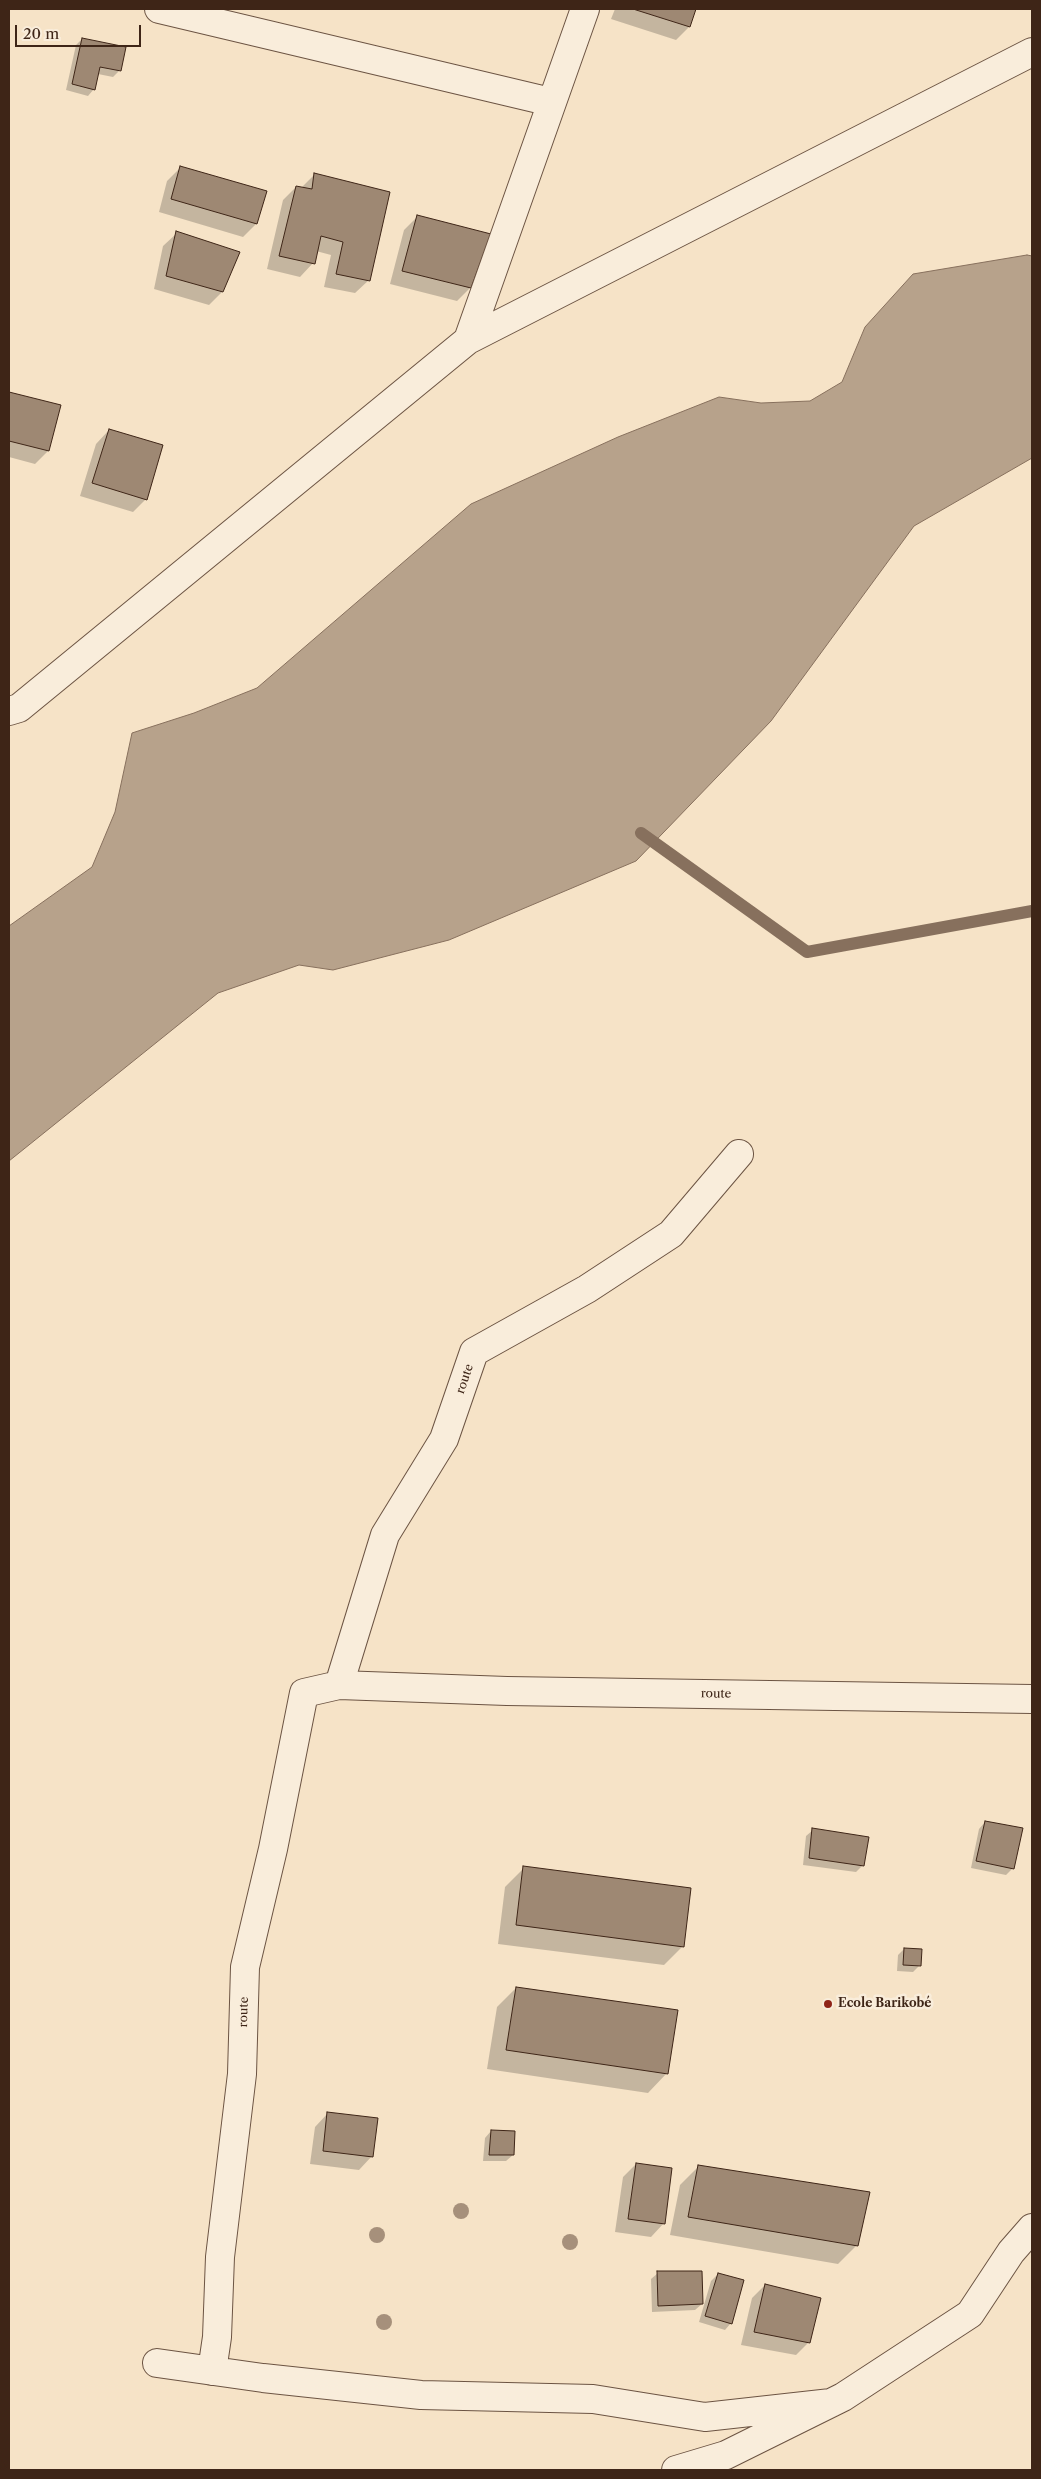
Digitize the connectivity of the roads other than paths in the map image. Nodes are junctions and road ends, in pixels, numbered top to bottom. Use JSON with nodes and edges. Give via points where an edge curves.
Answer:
{"nodes":[{"id":1,"x":159,"y":9,"type":"edge"},
{"id":2,"x":584,"y":9,"type":"edge"},
{"id":3,"x":1032,"y":52,"type":"edge"},
{"id":4,"x":551,"y":102,"type":"junction"},
{"id":5,"x":468,"y":340,"type":"junction"},
{"id":6,"x":9,"y":711,"type":"edge"},
{"id":7,"x":739,"y":1154,"type":"dead end"},
{"id":8,"x":339,"y":1685,"type":"junction"},
{"id":9,"x":1032,"y":1699,"type":"edge"},
{"id":10,"x":1032,"y":2228,"type":"edge"},
{"id":11,"x":157,"y":2363,"type":"dead end"},
{"id":12,"x":212,"y":2370,"type":"junction"},
{"id":13,"x":831,"y":2403,"type":"junction"},
{"id":14,"x":676,"y":2470,"type":"edge"}],
"edges":[{"from":1,"to":4,"type":"street"},
{"from":2,"to":4,"type":"street"},
{"from":3,"to":5,"type":"street"},
{"from":4,"to":5,"type":"street"},
{"from":5,"to":6,"type":"street","via":[[19,708]]},
{"from":7,"to":8,"type":"street","name":"route","via":[[671,1234],[588,1289],[474,1352],[444,1439],[385,1534]]},
{"from":8,"to":9,"type":"street","name":"route","via":[[507,1691]]},
{"from":8,"to":12,"type":"street","name":"route","via":[[304,1694],[245,1967],[242,2074],[220,2257],[217,2338]]},
{"from":10,"to":13,"type":"street","via":[[1011,2252],[970,2314]]},
{"from":11,"to":12,"type":"street"},
{"from":12,"to":13,"type":"street","via":[[421,2395],[593,2399],[705,2417]]},
{"from":13,"to":14,"type":"street","via":[[726,2455]]}]}
